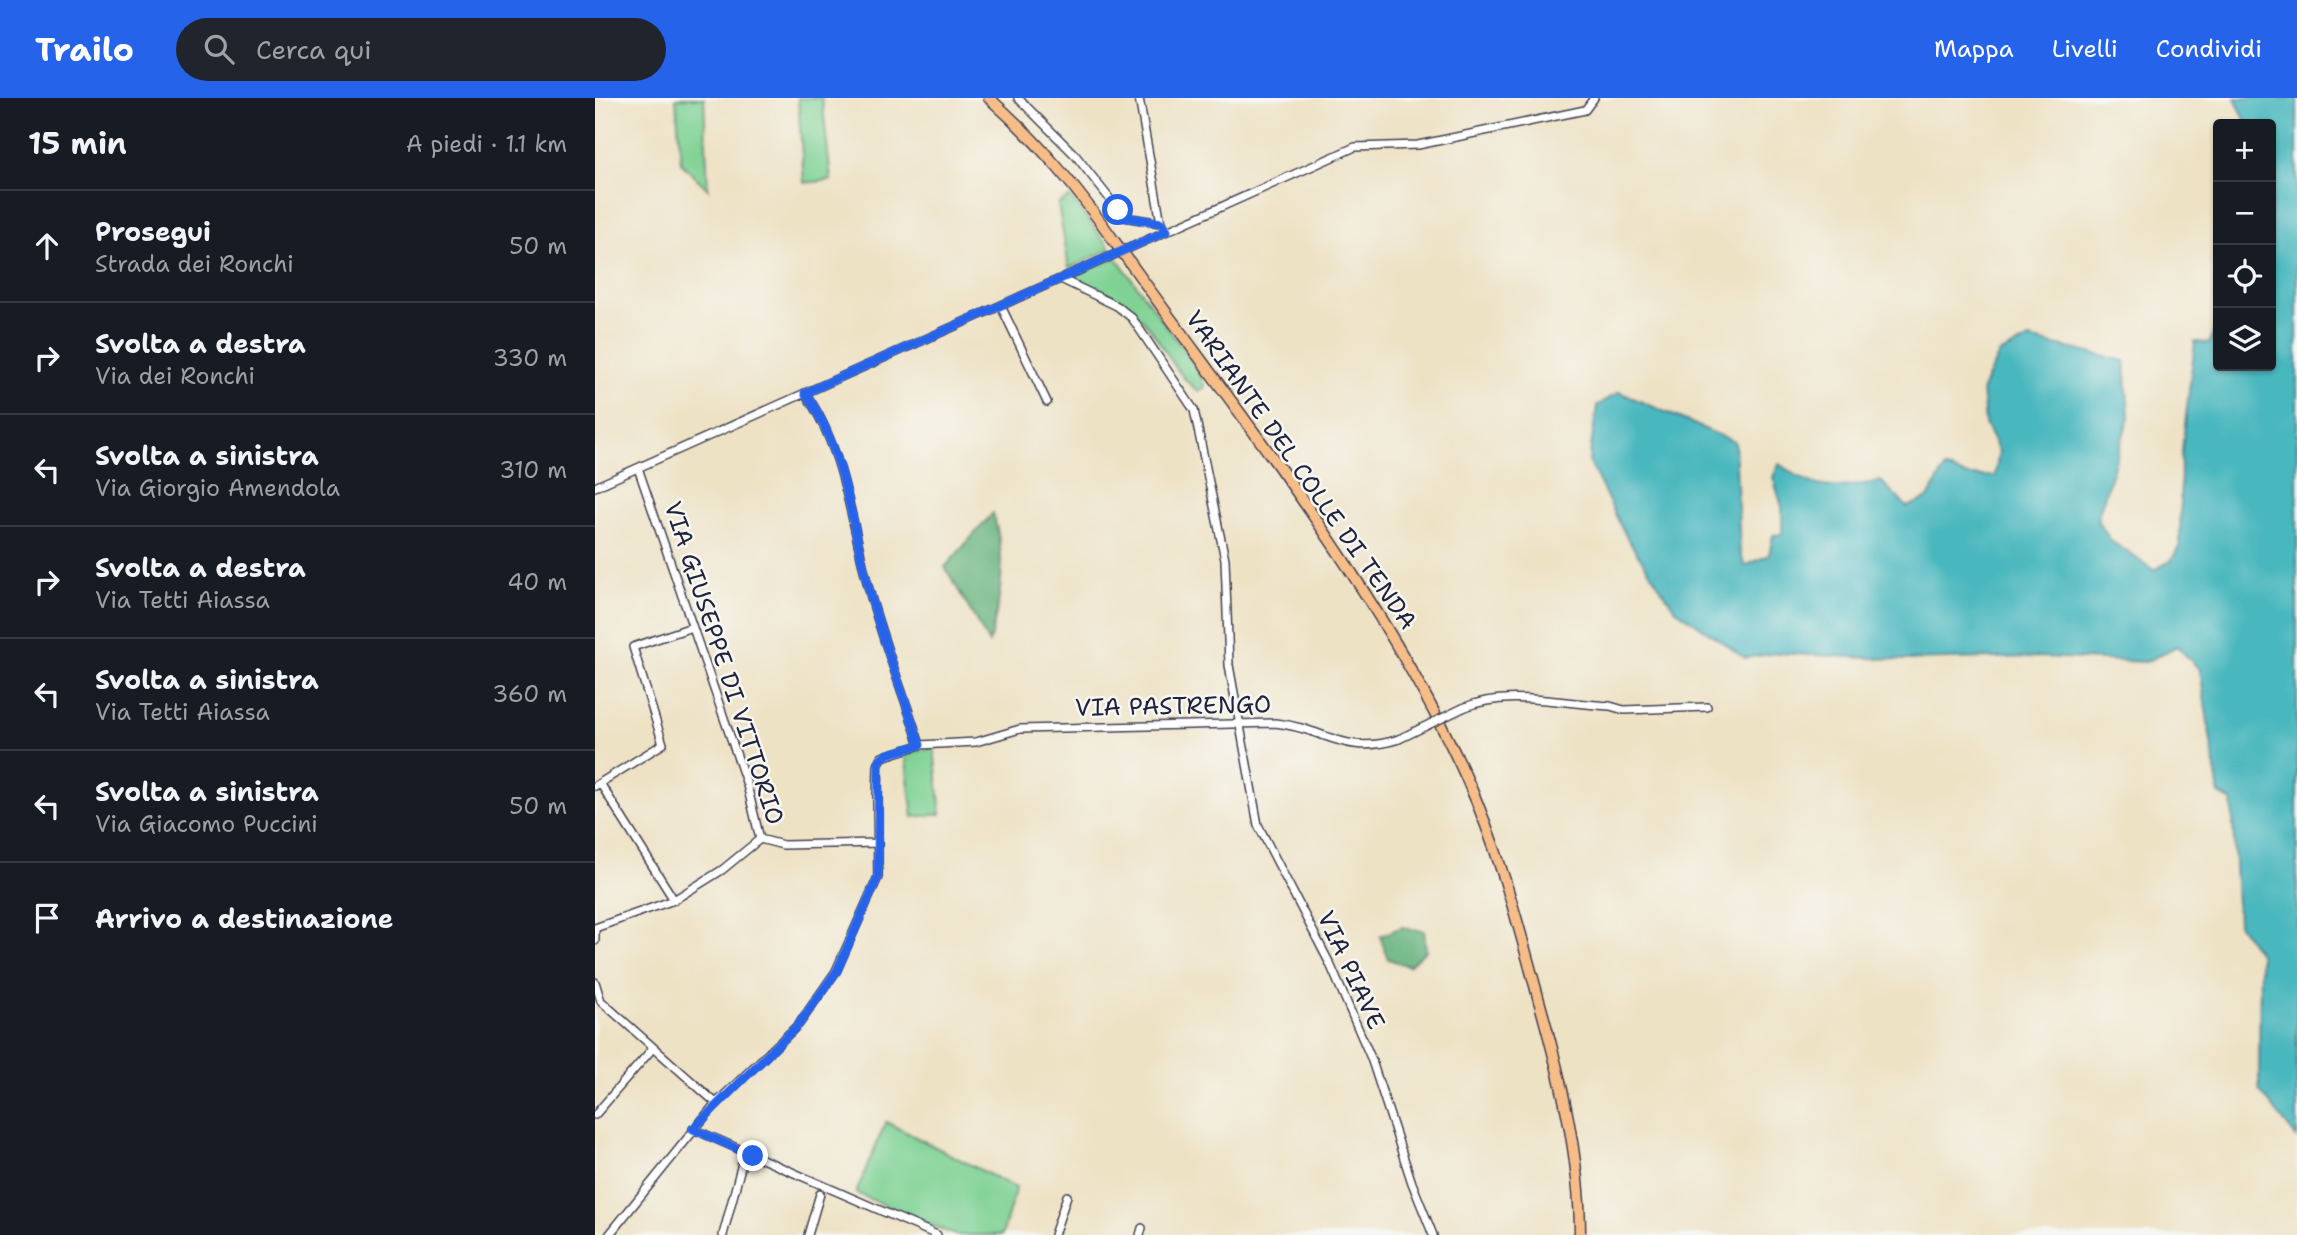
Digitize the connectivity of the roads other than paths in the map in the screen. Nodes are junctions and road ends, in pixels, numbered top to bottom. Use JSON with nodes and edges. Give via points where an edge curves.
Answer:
{"nodes":[{"id":1,"x":989,"y":98,"type":"edge"},
{"id":2,"x":1018,"y":98,"type":"edge"},
{"id":3,"x":1139,"y":98,"type":"edge"},
{"id":4,"x":1594,"y":98,"type":"edge"},
{"id":5,"x":1161,"y":223,"type":"junction"},
{"id":6,"x":1167,"y":231,"type":"junction"},
{"id":7,"x":1061,"y":279,"type":"junction"},
{"id":8,"x":1001,"y":306,"type":"junction"},
{"id":9,"x":805,"y":393,"type":"junction"},
{"id":10,"x":1047,"y":402,"type":"dead end"},
{"id":11,"x":638,"y":468,"type":"junction"},
{"id":12,"x":595,"y":487,"type":"edge"},
{"id":13,"x":692,"y":627,"type":"junction"},
{"id":14,"x":1707,"y":707,"type":"dead end"},
{"id":15,"x":1240,"y":722,"type":"junction"},
{"id":16,"x":920,"y":745,"type":"junction"},
{"id":17,"x":597,"y":785,"type":"edge"},
{"id":18,"x":760,"y":839,"type":"junction"},
{"id":19,"x":878,"y":843,"type":"junction"},
{"id":20,"x":674,"y":900,"type":"junction"},
{"id":21,"x":595,"y":929,"type":"edge"},
{"id":22,"x":595,"y":941,"type":"edge"},
{"id":23,"x":595,"y":982,"type":"edge"},
{"id":24,"x":601,"y":1000,"type":"junction"},
{"id":25,"x":595,"y":1007,"type":"edge"},
{"id":26,"x":653,"y":1048,"type":"junction"},
{"id":27,"x":716,"y":1103,"type":"junction"},
{"id":28,"x":595,"y":1115,"type":"edge"},
{"id":29,"x":693,"y":1129,"type":"junction"},
{"id":30,"x":745,"y":1152,"type":"junction"},
{"id":31,"x":820,"y":1194,"type":"dead end"},
{"id":32,"x":1067,"y":1196,"type":"dead end"},
{"id":33,"x":609,"y":1235,"type":"edge"},
{"id":34,"x":723,"y":1235,"type":"edge"},
{"id":35,"x":808,"y":1235,"type":"edge"},
{"id":36,"x":937,"y":1235,"type":"edge"},
{"id":37,"x":1054,"y":1235,"type":"edge"},
{"id":38,"x":1433,"y":1235,"type":"edge"},
{"id":39,"x":1580,"y":1235,"type":"edge"}],
"edges":[{"from":1,"to":39,"type":"main road","name":"VARIANTE DEL COLLE DI TENDA","bridge":true,"via":[[1034,138],[1078,190],[1323,530],[1380,617],[1467,779],[1516,915],[1557,1067],[1573,1146]]},
{"from":2,"to":5,"type":"street","via":[[1076,156],[1124,217]]},
{"from":3,"to":5,"type":"street"},
{"from":4,"to":6,"type":"street","via":[[1585,110],[1431,142],[1355,147]]},
{"from":5,"to":6,"type":"street"},
{"from":6,"to":7,"type":"street"},
{"from":7,"to":8,"type":"street"},
{"from":7,"to":15,"type":"street","name":"VIA PIAVE","via":[[1132,318],[1194,410],[1226,559],[1229,665]]},
{"from":8,"to":9,"type":"street"},
{"from":8,"to":10,"type":"street"},
{"from":9,"to":11,"type":"street"},
{"from":9,"to":16,"type":"street","via":[[832,447],[871,598]]},
{"from":11,"to":12,"type":"street"},
{"from":11,"to":13,"type":"street","name":"VIA GIUSEPPE DI VITTORIO"},
{"from":13,"to":17,"type":"street","via":[[633,647],[663,744]]},
{"from":13,"to":18,"type":"street","name":"VIA GIUSEPPE DI VITTORIO","via":[[753,802]]},
{"from":14,"to":15,"type":"street","name":"VIA PASTRENGO","bridge":true,"via":[[1624,710],[1482,699],[1374,747],[1350,745],[1291,724]]},
{"from":15,"to":16,"type":"street","name":"VIA PASTRENGO","via":[[1048,727],[1006,731],[976,742]]},
{"from":15,"to":38,"type":"street","name":"VIA PIAVE","via":[[1258,825],[1371,1058]]},
{"from":16,"to":19,"type":"street","name":"VIA PASTRENGO","via":[[879,761]]},
{"from":17,"to":20,"type":"street"},
{"from":18,"to":19,"type":"street","name":"VIA GIUSEPPE DI VITTORIO","via":[[783,845]]},
{"from":18,"to":20,"type":"street"},
{"from":19,"to":27,"type":"street","via":[[878,877],[837,971],[799,1024]]},
{"from":20,"to":21,"type":"street"},
{"from":21,"to":22,"type":"street"},
{"from":23,"to":24,"type":"street"},
{"from":24,"to":25,"type":"street"},
{"from":24,"to":26,"type":"street"},
{"from":26,"to":27,"type":"street"},
{"from":26,"to":28,"type":"street"},
{"from":27,"to":29,"type":"street"},
{"from":29,"to":30,"type":"street"},
{"from":29,"to":33,"type":"street"},
{"from":30,"to":34,"type":"street"},
{"from":30,"to":36,"type":"street"},
{"from":31,"to":35,"type":"street"},
{"from":32,"to":37,"type":"street"}]}
